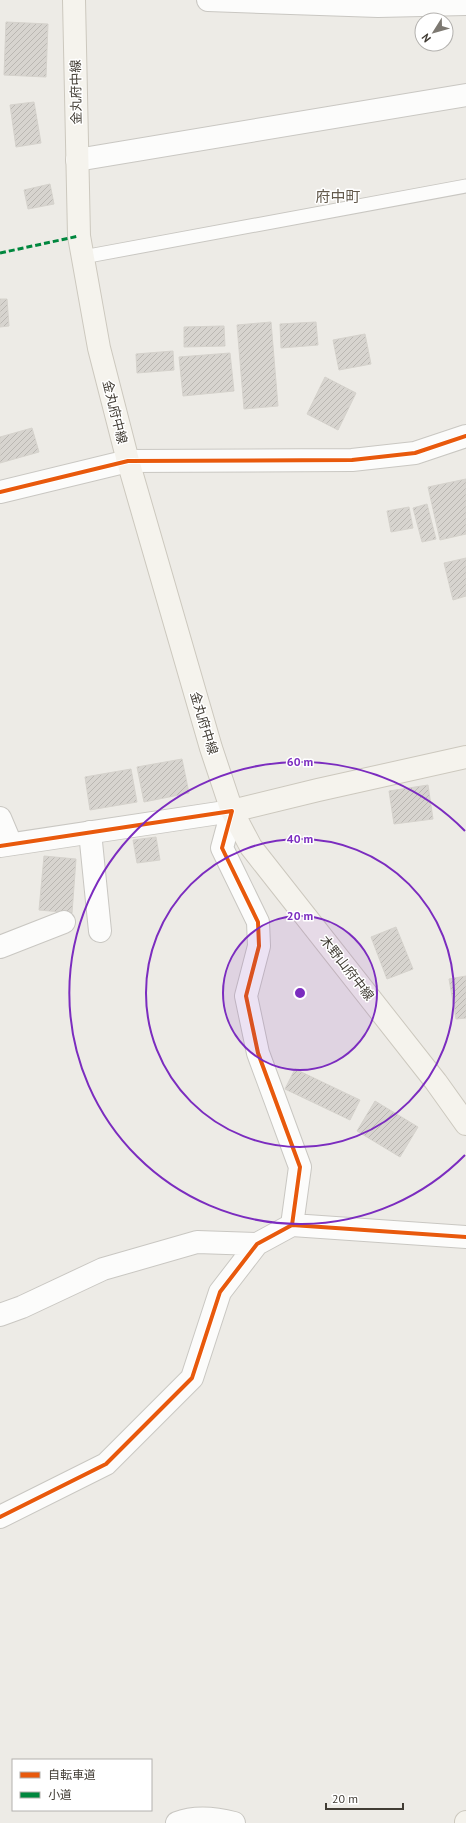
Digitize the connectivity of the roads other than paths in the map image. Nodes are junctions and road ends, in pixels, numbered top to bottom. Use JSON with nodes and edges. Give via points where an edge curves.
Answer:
{"nodes":[{"id":1,"x":74,"y":0,"type":"edge"},
{"id":2,"x":208,"y":0,"type":"edge"},
{"id":3,"x":466,"y":4,"type":"edge"},
{"id":4,"x":466,"y":95,"type":"edge"},
{"id":5,"x":77,"y":160,"type":"junction"},
{"id":6,"x":466,"y":186,"type":"edge"},
{"id":7,"x":82,"y":257,"type":"junction"},
{"id":8,"x":466,"y":436,"type":"edge"},
{"id":9,"x":128,"y":460,"type":"junction"},
{"id":10,"x":0,"y":492,"type":"edge"},
{"id":11,"x":466,"y":757,"type":"edge"},
{"id":12,"x":232,"y":811,"type":"junction"},
{"id":13,"x":0,"y":818,"type":"edge"},
{"id":14,"x":90,"y":832,"type":"junction"},
{"id":15,"x":5,"y":845,"type":"edge"},
{"id":16,"x":64,"y":922,"type":"dead end"},
{"id":17,"x":100,"y":931,"type":"dead end"},
{"id":18,"x":0,"y":947,"type":"edge"},
{"id":19,"x":466,"y":1124,"type":"edge"},
{"id":20,"x":292,"y":1225,"type":"junction"},
{"id":21,"x":466,"y":1237,"type":"edge"},
{"id":22,"x":257,"y":1244,"type":"junction"},
{"id":23,"x":0,"y":1315,"type":"edge"},
{"id":24,"x":0,"y":1517,"type":"edge"},
{"id":25,"x":181,"y":1822,"type":"edge"},
{"id":26,"x":234,"y":1823,"type":"edge"}],
"edges":[{"from":1,"to":5,"type":"main road","name":"金丸府中線"},
{"from":2,"to":3,"type":"street","via":[[378,6]]},
{"from":4,"to":5,"type":"street"},
{"from":5,"to":7,"type":"main road","name":"金丸府中線"},
{"from":6,"to":7,"type":"lane"},
{"from":7,"to":9,"type":"main road","name":"金丸府中線","via":[[99,348]]},
{"from":8,"to":9,"type":"street","via":[[415,453],[352,460]]},
{"from":9,"to":10,"type":"street"},
{"from":9,"to":12,"type":"main road","name":"金丸府中線","via":[[211,748]]},
{"from":11,"to":12,"type":"main road"},
{"from":12,"to":14,"type":"street"},
{"from":12,"to":19,"type":"main road","name":"木野山府中線","via":[[251,847],[436,1082]]},
{"from":12,"to":20,"type":"street","via":[[222,848],[258,922],[259,946],[246,996],[258,1053],[300,1167]]},
{"from":13,"to":15,"type":"street"},
{"from":14,"to":15,"type":"street"},
{"from":14,"to":17,"type":"street"},
{"from":16,"to":18,"type":"street"},
{"from":20,"to":21,"type":"street"},
{"from":20,"to":22,"type":"street"},
{"from":22,"to":23,"type":"street","via":[[197,1242],[102,1269]]},
{"from":22,"to":24,"type":"street","via":[[220,1292],[192,1378],[106,1464]]},
{"from":25,"to":26,"type":"street","via":[[215,1818]]}]}
